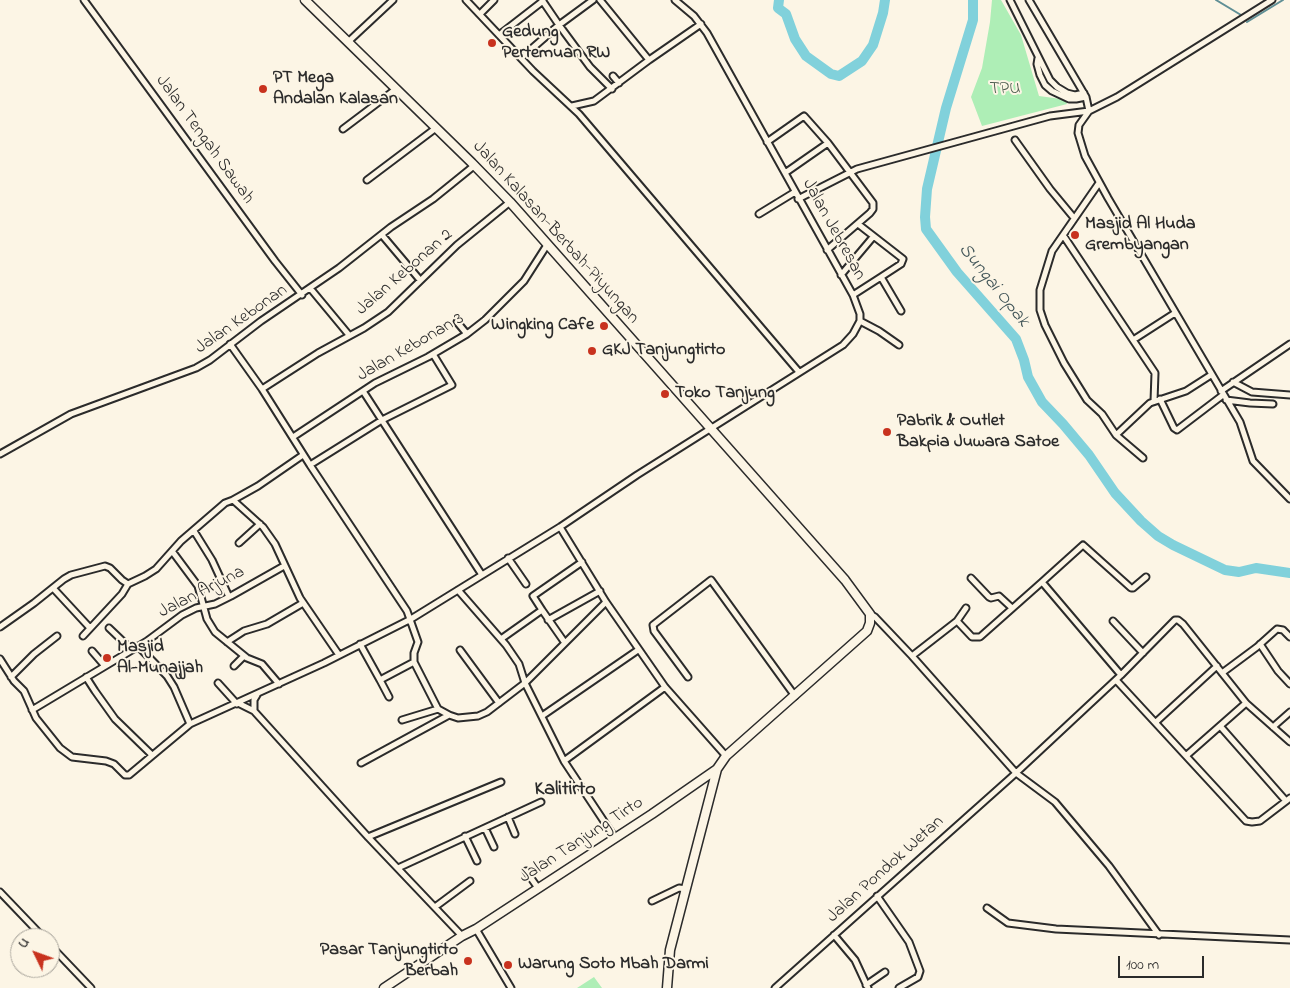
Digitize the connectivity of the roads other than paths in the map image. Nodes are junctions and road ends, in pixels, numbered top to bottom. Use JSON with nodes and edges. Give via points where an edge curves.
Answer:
{"nodes":[{"id":1,"x":84,"y":0,"type":"edge"},
{"id":2,"x":305,"y":0,"type":"edge"},
{"id":3,"x":393,"y":0,"type":"edge"},
{"id":4,"x":466,"y":0,"type":"edge"},
{"id":5,"x":494,"y":0,"type":"edge"},
{"id":6,"x":593,"y":0,"type":"edge"},
{"id":7,"x":600,"y":0,"type":"edge"},
{"id":8,"x":676,"y":0,"type":"edge"},
{"id":9,"x":1010,"y":0,"type":"edge"},
{"id":10,"x":1029,"y":0,"type":"edge"},
{"id":11,"x":1272,"y":0,"type":"edge"},
{"id":12,"x":543,"y":1,"type":"edge"},
{"id":13,"x":480,"y":14,"type":"junction"},
{"id":14,"x":701,"y":24,"type":"junction"},
{"id":15,"x":559,"y":25,"type":"junction"},
{"id":16,"x":499,"y":35,"type":"junction"},
{"id":17,"x":348,"y":42,"type":"junction"},
{"id":18,"x":521,"y":58,"type":"junction"},
{"id":19,"x":649,"y":60,"type":"junction"},
{"id":20,"x":613,"y":76,"type":"dead end"},
{"id":21,"x":619,"y":83,"type":"junction"},
{"id":22,"x":396,"y":89,"type":"junction"},
{"id":23,"x":612,"y":89,"type":"junction"},
{"id":24,"x":1085,"y":95,"type":"junction"},
{"id":25,"x":572,"y":106,"type":"junction"},
{"id":26,"x":1090,"y":111,"type":"junction"},
{"id":27,"x":436,"y":128,"type":"junction"},
{"id":28,"x":343,"y":129,"type":"dead end"},
{"id":29,"x":1015,"y":140,"type":"dead end"},
{"id":30,"x":768,"y":142,"type":"junction"},
{"id":31,"x":828,"y":143,"type":"junction"},
{"id":32,"x":475,"y":165,"type":"junction"},
{"id":33,"x":848,"y":171,"type":"junction"},
{"id":34,"x":785,"y":174,"type":"junction"},
{"id":35,"x":368,"y":180,"type":"dead end"},
{"id":36,"x":1100,"y":183,"type":"junction"},
{"id":37,"x":795,"y":192,"type":"junction"},
{"id":38,"x":798,"y":198,"type":"junction"},
{"id":39,"x":510,"y":202,"type":"junction"},
{"id":40,"x":759,"y":214,"type":"dead end"},
{"id":41,"x":1074,"y":218,"type":"junction"},
{"id":42,"x":858,"y":224,"type":"junction"},
{"id":43,"x":382,"y":235,"type":"junction"},
{"id":44,"x":1063,"y":235,"type":"junction"},
{"id":45,"x":874,"y":237,"type":"junction"},
{"id":46,"x":548,"y":245,"type":"junction"},
{"id":47,"x":827,"y":250,"type":"junction"},
{"id":48,"x":841,"y":275,"type":"junction"},
{"id":49,"x":882,"y":277,"type":"junction"},
{"id":50,"x":420,"y":280,"type":"junction"},
{"id":51,"x":310,"y":288,"type":"junction"},
{"id":52,"x":302,"y":295,"type":"junction"},
{"id":53,"x":853,"y":295,"type":"junction"},
{"id":54,"x":901,"y":311,"type":"dead end"},
{"id":55,"x":1175,"y":313,"type":"junction"},
{"id":56,"x":860,"y":321,"type":"junction"},
{"id":57,"x":457,"y":322,"type":"dead end"},
{"id":58,"x":467,"y":334,"type":"junction"},
{"id":59,"x":350,"y":335,"type":"junction"},
{"id":60,"x":1134,"y":340,"type":"junction"},
{"id":61,"x":230,"y":344,"type":"junction"},
{"id":62,"x":1290,"y":344,"type":"edge"},
{"id":63,"x":899,"y":345,"type":"dead end"},
{"id":64,"x":433,"y":354,"type":"junction"},
{"id":65,"x":799,"y":372,"type":"junction"},
{"id":66,"x":1211,"y":375,"type":"junction"},
{"id":67,"x":1233,"y":382,"type":"junction"},
{"id":68,"x":262,"y":389,"type":"junction"},
{"id":69,"x":363,"y":391,"type":"junction"},
{"id":70,"x":1223,"y":395,"type":"junction"},
{"id":71,"x":1290,"y":395,"type":"edge"},
{"id":72,"x":1160,"y":399,"type":"junction"},
{"id":73,"x":1154,"y":401,"type":"junction"},
{"id":74,"x":1273,"y":404,"type":"dead end"},
{"id":75,"x":382,"y":420,"type":"junction"},
{"id":76,"x":710,"y":428,"type":"junction"},
{"id":77,"x":1118,"y":434,"type":"junction"},
{"id":78,"x":293,"y":437,"type":"junction"},
{"id":79,"x":0,"y":454,"type":"edge"},
{"id":80,"x":303,"y":454,"type":"junction"},
{"id":81,"x":1143,"y":458,"type":"dead end"},
{"id":82,"x":310,"y":465,"type":"junction"},
{"id":83,"x":1290,"y":499,"type":"edge"},
{"id":84,"x":233,"y":500,"type":"junction"},
{"id":85,"x":260,"y":524,"type":"junction"},
{"id":86,"x":560,"y":527,"type":"junction"},
{"id":87,"x":194,"y":530,"type":"junction"},
{"id":88,"x":239,"y":543,"type":"dead end"},
{"id":89,"x":172,"y":550,"type":"junction"},
{"id":90,"x":508,"y":558,"type":"junction"},
{"id":91,"x":582,"y":562,"type":"junction"},
{"id":92,"x":284,"y":566,"type":"junction"},
{"id":93,"x":482,"y":575,"type":"junction"},
{"id":94,"x":1146,"y":577,"type":"dead end"},
{"id":95,"x":971,"y":578,"type":"dead end"},
{"id":96,"x":1042,"y":582,"type":"junction"},
{"id":97,"x":128,"y":584,"type":"junction"},
{"id":98,"x":526,"y":584,"type":"dead end"},
{"id":99,"x":53,"y":588,"type":"junction"},
{"id":100,"x":458,"y":590,"type":"junction"},
{"id":101,"x":600,"y":590,"type":"junction"},
{"id":102,"x":230,"y":597,"type":"junction"},
{"id":103,"x":606,"y":602,"type":"junction"},
{"id":104,"x":304,"y":603,"type":"junction"},
{"id":105,"x":205,"y":606,"type":"junction"},
{"id":106,"x":966,"y":608,"type":"dead end"},
{"id":107,"x":1012,"y":608,"type":"junction"},
{"id":108,"x":542,"y":610,"type":"junction"},
{"id":109,"x":870,"y":614,"type":"junction"},
{"id":110,"x":411,"y":619,"type":"junction"},
{"id":111,"x":548,"y":620,"type":"junction"},
{"id":112,"x":957,"y":621,"type":"junction"},
{"id":113,"x":1113,"y":621,"type":"dead end"},
{"id":114,"x":0,"y":627,"type":"edge"},
{"id":115,"x":90,"y":628,"type":"junction"},
{"id":116,"x":108,"y":628,"type":"dead end"},
{"id":117,"x":57,"y":636,"type":"dead end"},
{"id":118,"x":83,"y":636,"type":"dead end"},
{"id":119,"x":1290,"y":637,"type":"edge"},
{"id":120,"x":501,"y":639,"type":"junction"},
{"id":121,"x":227,"y":642,"type":"junction"},
{"id":122,"x":564,"y":643,"type":"junction"},
{"id":123,"x":360,"y":644,"type":"junction"},
{"id":124,"x":1260,"y":644,"type":"junction"},
{"id":125,"x":135,"y":648,"type":"junction"},
{"id":126,"x":92,"y":650,"type":"dead end"},
{"id":127,"x":460,"y":650,"type":"dead end"},
{"id":128,"x":638,"y":650,"type":"junction"},
{"id":129,"x":1143,"y":653,"type":"junction"},
{"id":130,"x":339,"y":655,"type":"junction"},
{"id":131,"x":244,"y":656,"type":"junction"},
{"id":132,"x":912,"y":656,"type":"junction"},
{"id":133,"x":0,"y":659,"type":"edge"},
{"id":134,"x":414,"y":662,"type":"junction"},
{"id":135,"x":105,"y":666,"type":"junction"},
{"id":136,"x":234,"y":666,"type":"dead end"},
{"id":137,"x":1217,"y":666,"type":"junction"},
{"id":138,"x":1222,"y":673,"type":"junction"},
{"id":139,"x":1121,"y":675,"type":"junction"},
{"id":140,"x":86,"y":676,"type":"junction"},
{"id":141,"x":11,"y":677,"type":"junction"},
{"id":142,"x":688,"y":677,"type":"dead end"},
{"id":143,"x":380,"y":680,"type":"junction"},
{"id":144,"x":1116,"y":680,"type":"junction"},
{"id":145,"x":218,"y":683,"type":"dead end"},
{"id":146,"x":525,"y":683,"type":"junction"},
{"id":147,"x":279,"y":684,"type":"junction"},
{"id":148,"x":1290,"y":684,"type":"edge"},
{"id":149,"x":665,"y":687,"type":"junction"},
{"id":150,"x":258,"y":694,"type":"junction"},
{"id":151,"x":795,"y":696,"type":"junction"},
{"id":152,"x":389,"y":697,"type":"dead end"},
{"id":153,"x":499,"y":703,"type":"junction"},
{"id":154,"x":237,"y":704,"type":"junction"},
{"id":155,"x":1246,"y":704,"type":"junction"},
{"id":156,"x":438,"y":709,"type":"junction"},
{"id":157,"x":32,"y":710,"type":"junction"},
{"id":158,"x":254,"y":711,"type":"junction"},
{"id":159,"x":1290,"y":712,"type":"edge"},
{"id":160,"x":449,"y":715,"type":"junction"},
{"id":161,"x":542,"y":716,"type":"junction"},
{"id":162,"x":402,"y":720,"type":"dead end"},
{"id":163,"x":1156,"y":722,"type":"junction"},
{"id":164,"x":190,"y":724,"type":"junction"},
{"id":165,"x":1220,"y":726,"type":"junction"},
{"id":166,"x":1273,"y":727,"type":"junction"},
{"id":167,"x":1290,"y":742,"type":"edge"},
{"id":168,"x":152,"y":755,"type":"junction"},
{"id":169,"x":1187,"y":755,"type":"junction"},
{"id":170,"x":726,"y":756,"type":"junction"},
{"id":171,"x":564,"y":761,"type":"junction"},
{"id":172,"x":361,"y":763,"type":"dead end"},
{"id":173,"x":717,"y":769,"type":"junction"},
{"id":174,"x":1016,"y":773,"type":"junction"},
{"id":175,"x":704,"y":779,"type":"junction"},
{"id":176,"x":502,"y":782,"type":"dead end"},
{"id":177,"x":713,"y":786,"type":"junction"},
{"id":178,"x":1288,"y":800,"type":"edge"},
{"id":179,"x":541,"y":802,"type":"dead end"},
{"id":180,"x":508,"y":817,"type":"junction"},
{"id":181,"x":485,"y":828,"type":"junction"},
{"id":182,"x":515,"y":834,"type":"dead end"},
{"id":183,"x":465,"y":836,"type":"junction"},
{"id":184,"x":368,"y":837,"type":"junction"},
{"id":185,"x":615,"y":838,"type":"junction"},
{"id":186,"x":494,"y":847,"type":"dead end"},
{"id":187,"x":476,"y":861,"type":"dead end"},
{"id":188,"x":398,"y":868,"type":"junction"},
{"id":189,"x":526,"y":871,"type":"dead end"},
{"id":190,"x":470,"y":881,"type":"dead end"},
{"id":191,"x":538,"y":888,"type":"junction"},
{"id":192,"x":686,"y":889,"type":"junction"},
{"id":193,"x":0,"y":892,"type":"edge"},
{"id":194,"x":877,"y":896,"type":"junction"},
{"id":195,"x":652,"y":901,"type":"dead end"},
{"id":196,"x":435,"y":907,"type":"junction"},
{"id":197,"x":987,"y":908,"type":"dead end"},
{"id":198,"x":34,"y":928,"type":"edge"},
{"id":199,"x":476,"y":929,"type":"junction"},
{"id":200,"x":1159,"y":935,"type":"junction"},
{"id":201,"x":462,"y":936,"type":"junction"},
{"id":202,"x":834,"y":936,"type":"junction"},
{"id":203,"x":1290,"y":940,"type":"edge"},
{"id":204,"x":60,"y":955,"type":"edge"},
{"id":205,"x":885,"y":972,"type":"dead end"},
{"id":206,"x":867,"y":986,"type":"edge"},
{"id":207,"x":91,"y":988,"type":"edge"},
{"id":208,"x":384,"y":988,"type":"edge"},
{"id":209,"x":511,"y":988,"type":"edge"},
{"id":210,"x":667,"y":988,"type":"edge"},
{"id":211,"x":775,"y":988,"type":"edge"},
{"id":212,"x":899,"y":988,"type":"edge"}],
"edges":[{"from":1,"to":52,"type":"street","name":"Jalan Tengah Sawah"},
{"from":2,"to":17,"type":"street","name":"Jalan Kalasan-Berbah-Piyungan"},
{"from":3,"to":17,"type":"street"},
{"from":4,"to":13,"type":"street"},
{"from":5,"to":13,"type":"street"},
{"from":6,"to":15,"type":"street"},
{"from":7,"to":19,"type":"street"},
{"from":8,"to":14,"type":"street","name":"Jalan Jebresan"},
{"from":9,"to":24,"type":"street","via":[[1038,57],[1040,75],[1048,88],[1069,99]]},
{"from":10,"to":24,"type":"street"},
{"from":11,"to":26,"type":"street"},
{"from":12,"to":15,"type":"street"},
{"from":12,"to":16,"type":"street"},
{"from":13,"to":16,"type":"street"},
{"from":14,"to":19,"type":"street"},
{"from":14,"to":30,"type":"street","name":"Jalan Jebresan"},
{"from":15,"to":18,"type":"street"},
{"from":15,"to":23,"type":"street","via":[[590,67]]},
{"from":16,"to":18,"type":"street"},
{"from":17,"to":22,"type":"street","name":"Jalan Kalasan-Berbah-Piyungan"},
{"from":18,"to":25,"type":"street"},
{"from":19,"to":21,"type":"street"},
{"from":20,"to":21,"type":"street"},
{"from":21,"to":23,"type":"street"},
{"from":22,"to":27,"type":"street","name":"Jalan Kalasan-Berbah-Piyungan"},
{"from":22,"to":28,"type":"street"},
{"from":23,"to":25,"type":"street","via":[[594,100]]},
{"from":24,"to":26,"type":"street"},
{"from":25,"to":65,"type":"street"},
{"from":26,"to":33,"type":"street","via":[[1050,116]]},
{"from":26,"to":36,"type":"street","via":[[1079,125],[1078,133],[1085,156]]},
{"from":27,"to":32,"type":"street","name":"Jalan Kalasan-Berbah-Piyungan"},
{"from":27,"to":35,"type":"street"},
{"from":29,"to":41,"type":"street"},
{"from":30,"to":31,"type":"street","via":[[804,116]]},
{"from":30,"to":34,"type":"street","name":"Jalan Jebresan"},
{"from":31,"to":33,"type":"street"},
{"from":31,"to":34,"type":"street"},
{"from":32,"to":39,"type":"street","name":"Jalan Kalasan-Berbah-Piyungan"},
{"from":32,"to":43,"type":"street","name":"Jalan Kebonan"},
{"from":33,"to":38,"type":"street"},
{"from":33,"to":42,"type":"street","via":[[874,206]]},
{"from":34,"to":37,"type":"street","name":"Jalan Jebresan"},
{"from":36,"to":41,"type":"street"},
{"from":36,"to":55,"type":"street"},
{"from":37,"to":38,"type":"street","name":"Jalan Jebresan"},
{"from":37,"to":40,"type":"street"},
{"from":38,"to":47,"type":"street","name":"Jalan Jebresan"},
{"from":39,"to":46,"type":"street","name":"Jalan Kalasan-Berbah-Piyungan"},
{"from":39,"to":50,"type":"street","name":"Jalan Kebonan 2"},
{"from":41,"to":44,"type":"street"},
{"from":42,"to":45,"type":"street"},
{"from":42,"to":47,"type":"street"},
{"from":43,"to":50,"type":"street"},
{"from":43,"to":51,"type":"street","name":"Jalan Kebonan"},
{"from":44,"to":60,"type":"street"},
{"from":44,"to":77,"type":"street","via":[[1052,251],[1043,280],[1040,310],[1073,378],[1091,405]]},
{"from":45,"to":48,"type":"street"},
{"from":45,"to":49,"type":"street","via":[[903,260]]},
{"from":46,"to":58,"type":"street","name":"Jalan Kebonan 3","via":[[524,281]]},
{"from":46,"to":76,"type":"street","name":"Jalan Kalasan-Berbah-Piyungan"},
{"from":47,"to":48,"type":"street","name":"Jalan Jebresan"},
{"from":48,"to":53,"type":"street","name":"Jalan Jebresan"},
{"from":49,"to":53,"type":"street"},
{"from":49,"to":54,"type":"street"},
{"from":50,"to":59,"type":"street","name":"Jalan Kebonan 2","via":[[388,312]]},
{"from":51,"to":52,"type":"street","name":"Jalan Kebonan"},
{"from":51,"to":59,"type":"street"},
{"from":52,"to":61,"type":"street","name":"Jalan Kebonan"},
{"from":53,"to":56,"type":"street","name":"Jalan Jebresan"},
{"from":55,"to":60,"type":"street"},
{"from":55,"to":66,"type":"street"},
{"from":56,"to":63,"type":"street"},
{"from":56,"to":65,"type":"street","via":[[843,345]]},
{"from":57,"to":58,"type":"street"},
{"from":58,"to":64,"type":"street","name":"Jalan Kebonan 3"},
{"from":59,"to":68,"type":"street","name":"Jalan Kebonan 2"},
{"from":60,"to":73,"type":"street","via":[[1155,373]]},
{"from":61,"to":68,"type":"street"},
{"from":61,"to":79,"type":"street","name":"Jalan Kebonan","via":[[196,368],[71,414]]},
{"from":62,"to":67,"type":"street"},
{"from":64,"to":69,"type":"street","name":"Jalan Kebonan 3"},
{"from":64,"to":75,"type":"street","via":[[452,385]]},
{"from":65,"to":76,"type":"street"},
{"from":66,"to":70,"type":"street"},
{"from":66,"to":72,"type":"street","via":[[1186,391]]},
{"from":67,"to":70,"type":"street"},
{"from":67,"to":71,"type":"street","via":[[1252,392]]},
{"from":68,"to":78,"type":"street"},
{"from":69,"to":75,"type":"street"},
{"from":69,"to":78,"type":"street","name":"Jalan Kebonan 3"},
{"from":70,"to":72,"type":"street","via":[[1177,430]]},
{"from":70,"to":74,"type":"street","via":[[1250,403]]},
{"from":70,"to":83,"type":"street","via":[[1240,422],[1253,461]]},
{"from":72,"to":73,"type":"street"},
{"from":73,"to":77,"type":"street"},
{"from":75,"to":82,"type":"street"},
{"from":75,"to":93,"type":"street"},
{"from":76,"to":86,"type":"street"},
{"from":76,"to":109,"type":"street","name":"Jalan Kalasan-Berbah-Piyungan","via":[[845,580]]},
{"from":77,"to":81,"type":"street"},
{"from":78,"to":80,"type":"street"},
{"from":80,"to":82,"type":"street"},
{"from":80,"to":84,"type":"street"},
{"from":82,"to":110,"type":"street"},
{"from":84,"to":85,"type":"street"},
{"from":84,"to":87,"type":"street"},
{"from":85,"to":88,"type":"street"},
{"from":85,"to":92,"type":"street","via":[[275,544]]},
{"from":86,"to":90,"type":"street"},
{"from":86,"to":91,"type":"street"},
{"from":87,"to":89,"type":"street"},
{"from":87,"to":102,"type":"street"},
{"from":89,"to":97,"type":"street","via":[[156,569]]},
{"from":89,"to":105,"type":"street","via":[[198,586]]},
{"from":90,"to":93,"type":"street"},
{"from":90,"to":98,"type":"street"},
{"from":91,"to":101,"type":"street"},
{"from":91,"to":108,"type":"street","via":[[533,596]]},
{"from":92,"to":102,"type":"street","name":"Jalan Arjuna"},
{"from":92,"to":104,"type":"street"},
{"from":93,"to":100,"type":"street"},
{"from":94,"to":96,"type":"street","via":[[1130,588],[1083,546]]},
{"from":95,"to":107,"type":"street","via":[[988,597],[999,596]]},
{"from":96,"to":107,"type":"street"},
{"from":96,"to":139,"type":"street"},
{"from":97,"to":99,"type":"street","via":[[105,566],[67,577]]},
{"from":97,"to":115,"type":"street"},
{"from":99,"to":114,"type":"street"},
{"from":99,"to":115,"type":"street"},
{"from":100,"to":110,"type":"street"},
{"from":100,"to":120,"type":"street"},
{"from":101,"to":103,"type":"street"},
{"from":101,"to":111,"type":"street"},
{"from":102,"to":105,"type":"street","name":"Jalan Arjuna"},
{"from":103,"to":122,"type":"street"},
{"from":103,"to":128,"type":"street"},
{"from":104,"to":121,"type":"street","via":[[267,624],[244,630]]},
{"from":104,"to":130,"type":"street"},
{"from":105,"to":121,"type":"street","via":[[210,625]]},
{"from":105,"to":125,"type":"street","name":"Jalan Arjuna","via":[[182,615]]},
{"from":106,"to":112,"type":"street"},
{"from":107,"to":112,"type":"street","via":[[978,638],[972,637]]},
{"from":108,"to":111,"type":"street"},
{"from":108,"to":120,"type":"street"},
{"from":109,"to":132,"type":"street"},
{"from":109,"to":151,"type":"street","via":[[867,631]]},
{"from":110,"to":123,"type":"street"},
{"from":110,"to":134,"type":"street","via":[[418,642]]},
{"from":111,"to":122,"type":"street"},
{"from":112,"to":132,"type":"street"},
{"from":113,"to":129,"type":"street"},
{"from":115,"to":118,"type":"street"},
{"from":116,"to":125,"type":"street"},
{"from":117,"to":141,"type":"street"},
{"from":119,"to":124,"type":"street","via":[[1277,629]]},
{"from":120,"to":146,"type":"street","via":[[519,664]]},
{"from":121,"to":131,"type":"street"},
{"from":122,"to":146,"type":"street"},
{"from":123,"to":130,"type":"street"},
{"from":123,"to":143,"type":"street"},
{"from":124,"to":138,"type":"street"},
{"from":124,"to":148,"type":"street"},
{"from":125,"to":135,"type":"street","name":"Jalan Arjuna"},
{"from":125,"to":164,"type":"street","via":[[167,676]]},
{"from":126,"to":135,"type":"street"},
{"from":127,"to":153,"type":"street"},
{"from":128,"to":149,"type":"street"},
{"from":128,"to":161,"type":"street"},
{"from":129,"to":137,"type":"street","name":"Jalan Pondok Wetan","via":[[1172,622],[1178,620]]},
{"from":129,"to":139,"type":"street","name":"Jalan Pondok Wetan"},
{"from":130,"to":147,"type":"street"},
{"from":131,"to":136,"type":"street"},
{"from":131,"to":147,"type":"street","via":[[262,664]]},
{"from":132,"to":174,"type":"street"},
{"from":133,"to":141,"type":"street"},
{"from":134,"to":143,"type":"street"},
{"from":134,"to":156,"type":"street"},
{"from":135,"to":140,"type":"street","name":"Jalan Arjuna"},
{"from":137,"to":138,"type":"street"},
{"from":137,"to":163,"type":"street"},
{"from":138,"to":155,"type":"street"},
{"from":139,"to":144,"type":"street","name":"Jalan Pondok Wetan"},
{"from":140,"to":157,"type":"street","name":"Jalan Arjuna"},
{"from":140,"to":168,"type":"street","via":[[119,723]]},
{"from":141,"to":157,"type":"street","via":[[24,691]]},
{"from":142,"to":151,"type":"street","via":[[654,632],[653,626],[711,580]]},
{"from":143,"to":152,"type":"street"},
{"from":144,"to":163,"type":"street"},
{"from":144,"to":174,"type":"street","name":"Jalan Pondok Wetan"},
{"from":145,"to":154,"type":"street"},
{"from":146,"to":153,"type":"street"},
{"from":146,"to":161,"type":"street"},
{"from":147,"to":150,"type":"street"},
{"from":149,"to":170,"type":"street"},
{"from":149,"to":171,"type":"street"},
{"from":150,"to":154,"type":"street"},
{"from":150,"to":158,"type":"street","via":[[254,700]]},
{"from":151,"to":170,"type":"street"},
{"from":153,"to":160,"type":"street","via":[[478,716],[458,718]]},
{"from":154,"to":158,"type":"street"},
{"from":154,"to":164,"type":"street"},
{"from":155,"to":165,"type":"street"},
{"from":155,"to":166,"type":"street"},
{"from":156,"to":160,"type":"street"},
{"from":156,"to":162,"type":"street"},
{"from":157,"to":168,"type":"street","via":[[49,736],[72,757],[106,760],[126,775]]},
{"from":158,"to":184,"type":"street"},
{"from":159,"to":166,"type":"street"},
{"from":160,"to":172,"type":"street"},
{"from":161,"to":171,"type":"street"},
{"from":163,"to":169,"type":"street"},
{"from":164,"to":168,"type":"street"},
{"from":165,"to":169,"type":"street"},
{"from":165,"to":178,"type":"street"},
{"from":166,"to":167,"type":"street"},
{"from":169,"to":178,"type":"street","via":[[1246,821],[1260,821]]},
{"from":170,"to":173,"type":"street"},
{"from":171,"to":185,"type":"street"},
{"from":173,"to":175,"type":"street","name":"Jalan Tanjung Tirto"},
{"from":173,"to":177,"type":"street"},
{"from":174,"to":194,"type":"street","name":"Jalan Pondok Wetan"},
{"from":174,"to":200,"type":"street","via":[[1055,802],[1081,831]]},
{"from":175,"to":177,"type":"street"},
{"from":175,"to":185,"type":"street","name":"Jalan Tanjung Tirto"},
{"from":176,"to":184,"type":"street"},
{"from":177,"to":192,"type":"street"},
{"from":179,"to":180,"type":"street"},
{"from":180,"to":181,"type":"street"},
{"from":180,"to":182,"type":"street"},
{"from":181,"to":183,"type":"street"},
{"from":181,"to":186,"type":"street"},
{"from":183,"to":187,"type":"street"},
{"from":183,"to":188,"type":"street"},
{"from":184,"to":188,"type":"street"},
{"from":185,"to":191,"type":"street","name":"Jalan Tanjung Tirto"},
{"from":188,"to":196,"type":"street"},
{"from":189,"to":191,"type":"street"},
{"from":190,"to":196,"type":"street"},
{"from":191,"to":199,"type":"street","name":"Jalan Tanjung Tirto"},
{"from":192,"to":195,"type":"street","via":[[679,888]]},
{"from":192,"to":210,"type":"street","via":[[670,950]]},
{"from":193,"to":198,"type":"street"},
{"from":194,"to":202,"type":"street","name":"Jalan Pondok Wetan"},
{"from":194,"to":212,"type":"street","via":[[909,942],[920,971],[918,977]]},
{"from":196,"to":201,"type":"street"},
{"from":197,"to":200,"type":"street","via":[[1008,923]]},
{"from":199,"to":201,"type":"street","name":"Jalan Tanjung Tirto"},
{"from":199,"to":209,"type":"street"},
{"from":200,"to":203,"type":"street"},
{"from":201,"to":208,"type":"street","name":"Jalan Tanjung Tirto"},
{"from":202,"to":206,"type":"street","via":[[855,960]]},
{"from":202,"to":211,"type":"street","name":"Jalan Pondok Wetan"},
{"from":204,"to":207,"type":"street"},
{"from":205,"to":206,"type":"street"}]}
